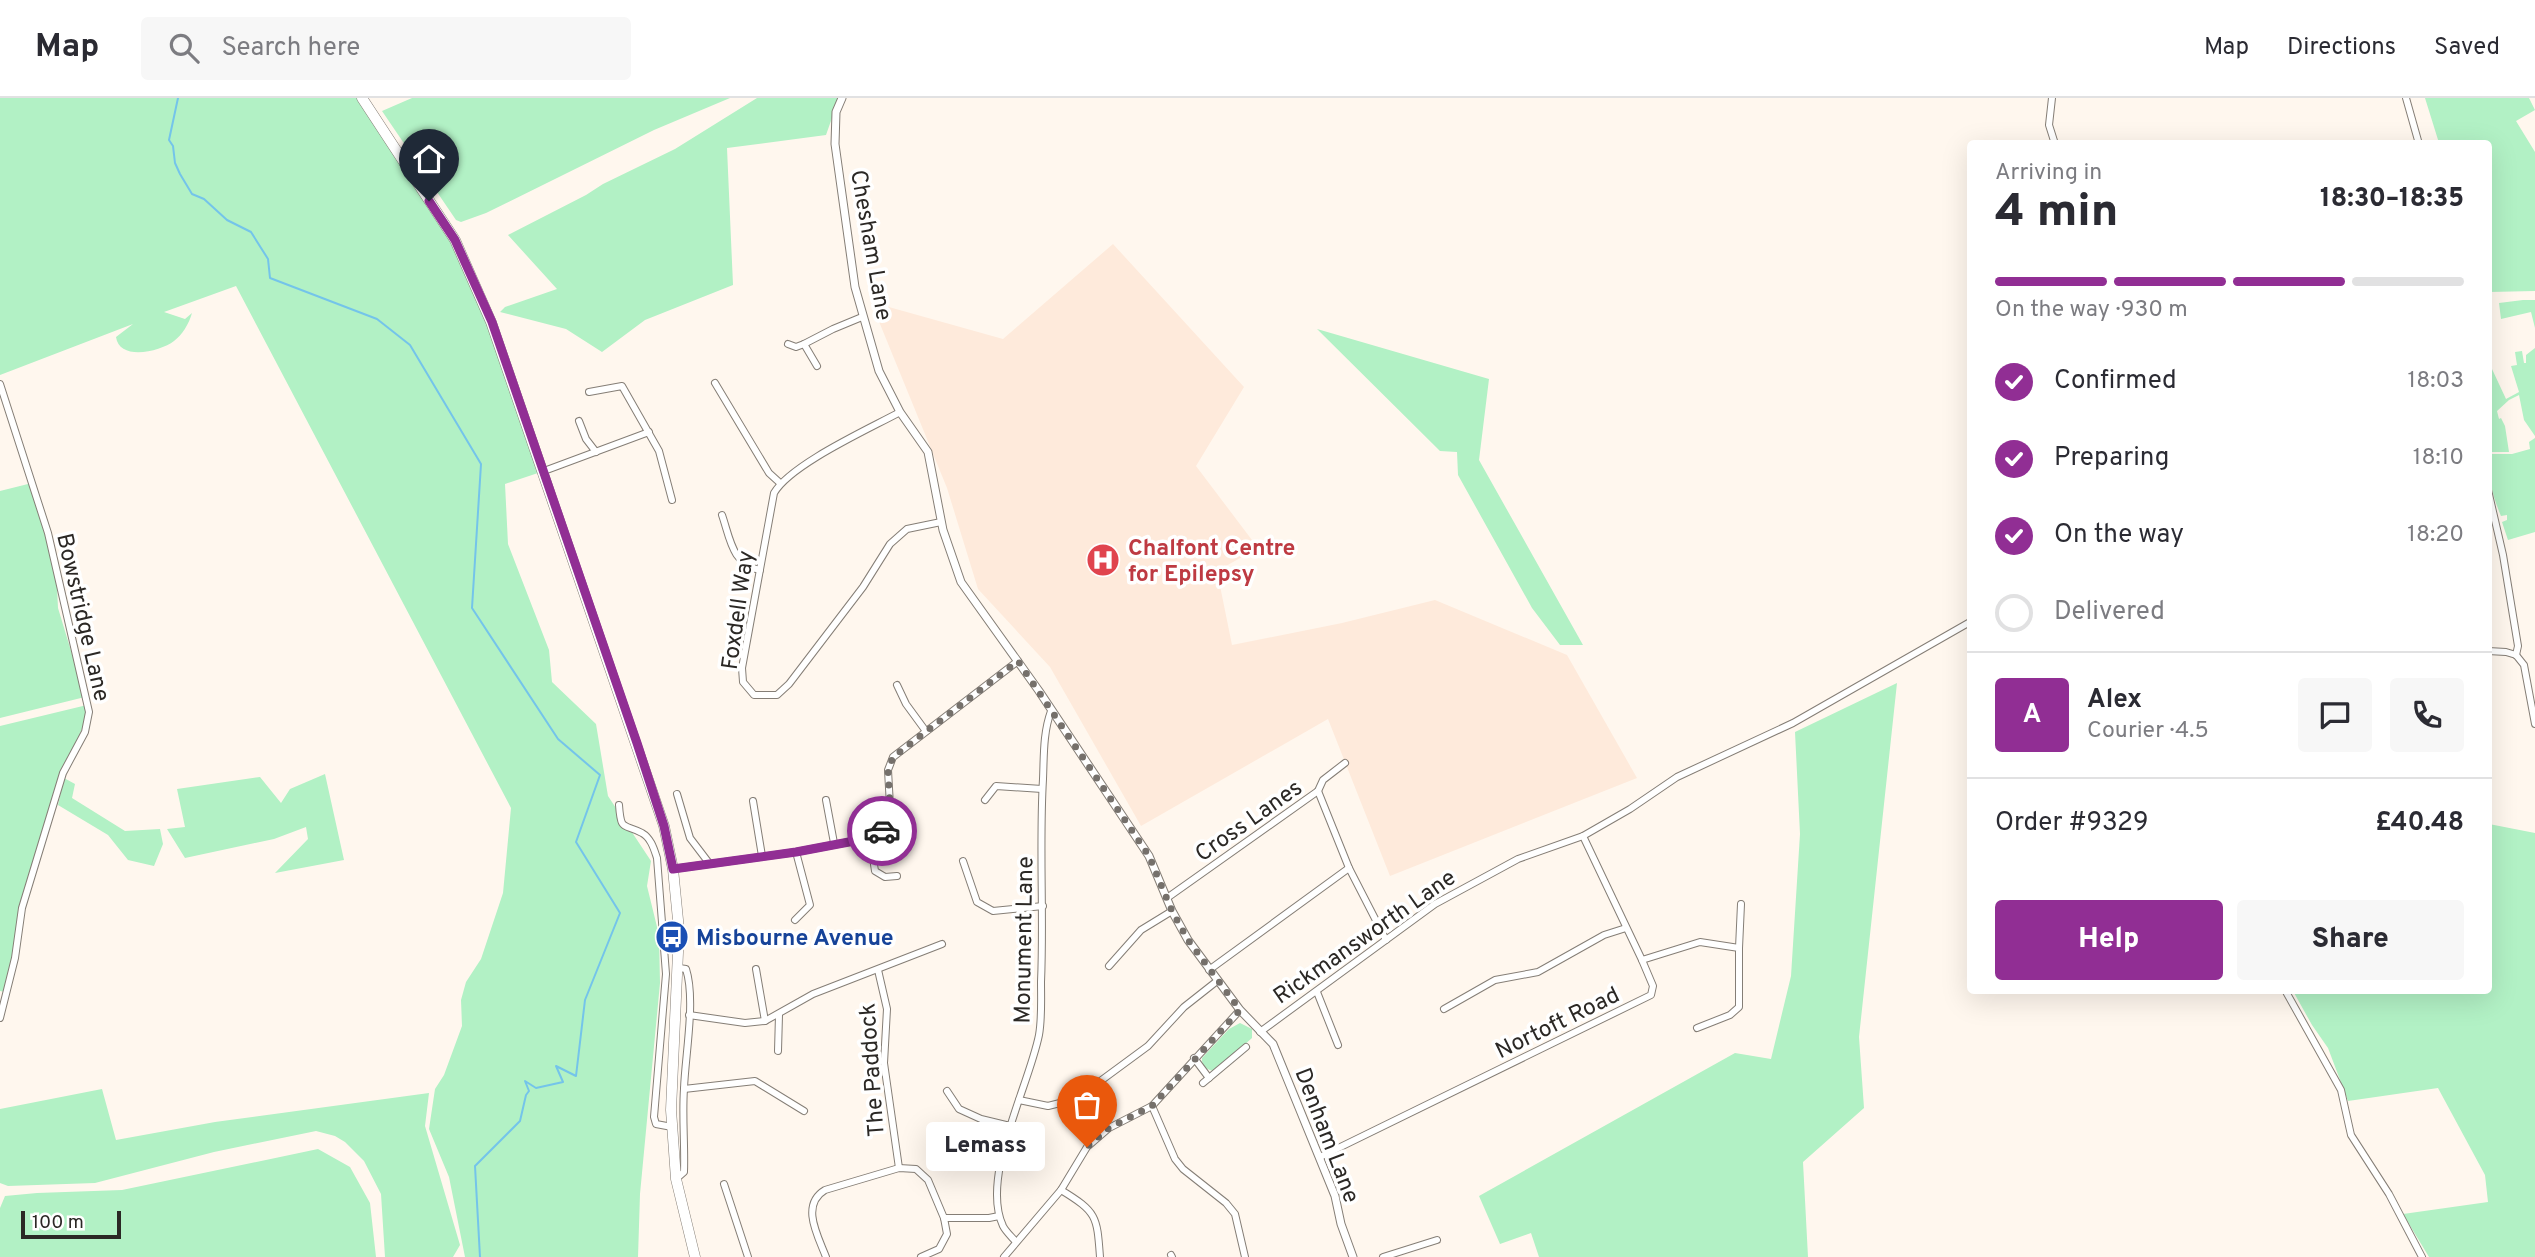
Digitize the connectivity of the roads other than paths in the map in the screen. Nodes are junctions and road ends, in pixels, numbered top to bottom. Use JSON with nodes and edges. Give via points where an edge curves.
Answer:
{"nodes":[{"id":1,"x":362,"y":98,"type":"edge"},
{"id":2,"x":842,"y":98,"type":"edge"},
{"id":3,"x":2052,"y":98,"type":"edge"},
{"id":4,"x":2406,"y":98,"type":"edge"},
{"id":5,"x":2053,"y":140,"type":"edge"},
{"id":6,"x":2418,"y":140,"type":"edge"},
{"id":7,"x":862,"y":317,"type":"junction"},
{"id":8,"x":788,"y":344,"type":"dead end"},
{"id":9,"x":804,"y":344,"type":"junction"},
{"id":10,"x":817,"y":366,"type":"dead end"},
{"id":11,"x":715,"y":383,"type":"dead end"},
{"id":12,"x":0,"y":384,"type":"edge"},
{"id":13,"x":589,"y":392,"type":"dead end"},
{"id":14,"x":901,"y":412,"type":"junction"},
{"id":15,"x":579,"y":421,"type":"dead end"},
{"id":16,"x":649,"y":432,"type":"junction"},
{"id":17,"x":596,"y":452,"type":"junction"},
{"id":18,"x":544,"y":471,"type":"junction"},
{"id":19,"x":780,"y":483,"type":"junction"},
{"id":20,"x":672,"y":500,"type":"dead end"},
{"id":21,"x":2492,"y":507,"type":"edge"},
{"id":22,"x":722,"y":514,"type":"dead end"},
{"id":23,"x":942,"y":522,"type":"junction"},
{"id":24,"x":760,"y":569,"type":"junction"},
{"id":25,"x":1967,"y":624,"type":"edge"},
{"id":26,"x":2492,"y":652,"type":"edge"},
{"id":27,"x":2516,"y":655,"type":"junction"},
{"id":28,"x":1018,"y":661,"type":"junction"},
{"id":29,"x":897,"y":685,"type":"dead end"},
{"id":30,"x":1051,"y":711,"type":"junction"},
{"id":31,"x":2535,"y":724,"type":"edge"},
{"id":32,"x":925,"y":730,"type":"junction"},
{"id":33,"x":1345,"y":762,"type":"dead end"},
{"id":34,"x":1042,"y":789,"type":"junction"},
{"id":35,"x":1318,"y":791,"type":"junction"},
{"id":36,"x":677,"y":794,"type":"dead end"},
{"id":37,"x":826,"y":800,"type":"dead end"},
{"id":38,"x":985,"y":800,"type":"dead end"},
{"id":39,"x":753,"y":801,"type":"dead end"},
{"id":40,"x":619,"y":805,"type":"dead end"},
{"id":41,"x":1583,"y":835,"type":"junction"},
{"id":42,"x":870,"y":838,"type":"junction"},
{"id":43,"x":834,"y":843,"type":"junction"},
{"id":44,"x":796,"y":852,"type":"junction"},
{"id":45,"x":762,"y":856,"type":"junction"},
{"id":46,"x":963,"y":861,"type":"dead end"},
{"id":47,"x":709,"y":863,"type":"junction"},
{"id":48,"x":1349,"y":868,"type":"junction"},
{"id":49,"x":673,"y":869,"type":"junction"},
{"id":50,"x":897,"y":876,"type":"dead end"},
{"id":51,"x":1167,"y":898,"type":"junction"},
{"id":52,"x":1741,"y":904,"type":"dead end"},
{"id":53,"x":1043,"y":906,"type":"junction"},
{"id":54,"x":1172,"y":911,"type":"junction"},
{"id":55,"x":795,"y":920,"type":"dead end"},
{"id":56,"x":1626,"y":928,"type":"junction"},
{"id":57,"x":1386,"y":940,"type":"junction"},
{"id":58,"x":942,"y":944,"type":"dead end"},
{"id":59,"x":1739,"y":948,"type":"junction"},
{"id":60,"x":1642,"y":960,"type":"junction"},
{"id":61,"x":1110,"y":966,"type":"dead end"},
{"id":62,"x":679,"y":968,"type":"junction"},
{"id":63,"x":757,"y":969,"type":"dead end"},
{"id":64,"x":878,"y":970,"type":"junction"},
{"id":65,"x":1209,"y":970,"type":"junction"},
{"id":66,"x":1217,"y":981,"type":"junction"},
{"id":67,"x":1317,"y":992,"type":"junction"},
{"id":68,"x":2287,"y":994,"type":"edge"},
{"id":69,"x":1444,"y":1009,"type":"dead end"},
{"id":70,"x":1240,"y":1010,"type":"junction"},
{"id":71,"x":689,"y":1015,"type":"junction"},
{"id":72,"x":779,"y":1015,"type":"junction"},
{"id":73,"x":0,"y":1018,"type":"edge"},
{"id":74,"x":765,"y":1021,"type":"junction"},
{"id":75,"x":1697,"y":1028,"type":"dead end"},
{"id":76,"x":1260,"y":1032,"type":"junction"},
{"id":77,"x":1338,"y":1045,"type":"dead end"},
{"id":78,"x":1246,"y":1047,"type":"dead end"},
{"id":79,"x":778,"y":1051,"type":"dead end"},
{"id":80,"x":1194,"y":1058,"type":"junction"},
{"id":81,"x":684,"y":1089,"type":"junction"},
{"id":82,"x":947,"y":1091,"type":"dead end"},
{"id":83,"x":1019,"y":1100,"type":"junction"},
{"id":84,"x":1152,"y":1106,"type":"junction"},
{"id":85,"x":804,"y":1111,"type":"dead end"},
{"id":86,"x":1010,"y":1126,"type":"junction"},
{"id":87,"x":672,"y":1127,"type":"junction"},
{"id":88,"x":1320,"y":1157,"type":"junction"},
{"id":89,"x":899,"y":1168,"type":"junction"},
{"id":90,"x":676,"y":1179,"type":"junction"},
{"id":91,"x":724,"y":1184,"type":"dead end"},
{"id":92,"x":1061,"y":1190,"type":"junction"},
{"id":93,"x":999,"y":1216,"type":"junction"},
{"id":94,"x":944,"y":1218,"type":"junction"},
{"id":95,"x":1437,"y":1240,"type":"dead end"},
{"id":96,"x":1016,"y":1242,"type":"junction"},
{"id":97,"x":1006,"y":1254,"type":"edge"},
{"id":98,"x":695,"y":1257,"type":"edge"},
{"id":99,"x":748,"y":1257,"type":"edge"},
{"id":100,"x":826,"y":1257,"type":"edge"},
{"id":101,"x":921,"y":1257,"type":"edge"},
{"id":102,"x":1016,"y":1257,"type":"edge"},
{"id":103,"x":1100,"y":1257,"type":"edge"},
{"id":104,"x":1245,"y":1257,"type":"edge"},
{"id":105,"x":1353,"y":1257,"type":"edge"},
{"id":106,"x":1383,"y":1257,"type":"edge"},
{"id":107,"x":2423,"y":1257,"type":"edge"}],
"edges":[{"from":1,"to":18,"type":"highway","via":[[455,240],[492,322]]},
{"from":2,"to":7,"type":"street","name":"Chesham Lane","via":[[836,113],[835,144]]},
{"from":3,"to":5,"type":"street","via":[[2049,125]]},
{"from":4,"to":6,"type":"street"},
{"from":7,"to":9,"type":"street"},
{"from":7,"to":14,"type":"street","name":"Chesham Lane","via":[[879,371]]},
{"from":8,"to":9,"type":"street"},
{"from":9,"to":10,"type":"street"},
{"from":11,"to":19,"type":"street","via":[[769,473]]},
{"from":12,"to":73,"type":"street","name":"Bowstridge Lane","via":[[48,533],[89,712],[85,733],[63,773],[22,908]]},
{"from":13,"to":16,"type":"street","via":[[622,386]]},
{"from":14,"to":19,"type":"street"},
{"from":14,"to":23,"type":"street","name":"Chesham Lane","via":[[928,452]]},
{"from":15,"to":17,"type":"street"},
{"from":16,"to":17,"type":"street"},
{"from":16,"to":20,"type":"street"},
{"from":17,"to":18,"type":"street"},
{"from":18,"to":49,"type":"highway","via":[[664,826]]},
{"from":19,"to":24,"type":"street","name":"Foxdell Way","via":[[774,492]]},
{"from":21,"to":27,"type":"street"},
{"from":22,"to":24,"type":"street","via":[[737,558],[748,568]]},
{"from":23,"to":24,"type":"street","name":"Foxdell Way","via":[[907,530],[890,544],[823,641],[777,695],[754,695],[743,682]]},
{"from":23,"to":28,"type":"street","name":"Chesham Lane","via":[[961,582]]},
{"from":25,"to":41,"type":"street","name":"Rickmansworth Lane","via":[[1793,723],[1677,777]]},
{"from":26,"to":27,"type":"street"},
{"from":27,"to":31,"type":"street","via":[[2524,665]]},
{"from":28,"to":30,"type":"street","name":"Chesham Lane"},
{"from":28,"to":32,"type":"street"},
{"from":29,"to":32,"type":"street"},
{"from":30,"to":34,"type":"street","name":"Monument Lane","via":[[1045,726]]},
{"from":30,"to":51,"type":"street","name":"Chesham Lane","via":[[1149,856]]},
{"from":32,"to":42,"type":"street","via":[[893,757],[888,770],[891,824]]},
{"from":33,"to":35,"type":"street","via":[[1323,780]]},
{"from":34,"to":38,"type":"street","via":[[996,786]]},
{"from":34,"to":53,"type":"street","name":"Monument Lane"},
{"from":35,"to":48,"type":"street","name":"Cross Lanes"},
{"from":35,"to":51,"type":"street","name":"Cross Lanes"},
{"from":36,"to":47,"type":"street","via":[[691,838]]},
{"from":37,"to":43,"type":"street"},
{"from":39,"to":45,"type":"street"},
{"from":40,"to":87,"type":"street","via":[[620,821],[646,836],[657,858],[666,974],[654,1116],[656,1124]]},
{"from":41,"to":56,"type":"street","name":"Nortoft Road"},
{"from":41,"to":57,"type":"street","name":"Rickmansworth Lane","via":[[1518,859],[1435,904]]},
{"from":42,"to":43,"type":"street"},
{"from":42,"to":50,"type":"street","via":[[875,871],[885,877]]},
{"from":43,"to":44,"type":"street"},
{"from":44,"to":45,"type":"street"},
{"from":44,"to":55,"type":"street","via":[[810,905]]},
{"from":45,"to":47,"type":"street"},
{"from":46,"to":53,"type":"street","via":[[977,902],[993,911]]},
{"from":47,"to":49,"type":"street"},
{"from":48,"to":57,"type":"street","name":"Cross Lanes"},
{"from":48,"to":65,"type":"street"},
{"from":49,"to":62,"type":"highway"},
{"from":51,"to":54,"type":"street","name":"Chesham Lane"},
{"from":52,"to":59,"type":"street"},
{"from":53,"to":83,"type":"street","name":"Monument Lane","via":[[1039,1034]]},
{"from":54,"to":61,"type":"street","via":[[1141,930]]},
{"from":54,"to":65,"type":"street","name":"Chesham Lane"},
{"from":56,"to":60,"type":"street","name":"Nortoft Road"},
{"from":56,"to":69,"type":"street","via":[[1604,935],[1538,972],[1495,980]]},
{"from":57,"to":67,"type":"street","name":"Rickmansworth Lane"},
{"from":58,"to":64,"type":"street","name":"The Paddock"},
{"from":59,"to":60,"type":"street","via":[[1700,942]]},
{"from":59,"to":75,"type":"street","via":[[1739,1007]]},
{"from":60,"to":88,"type":"street","name":"Nortoft Road","via":[[1653,986],[1651,996]]},
{"from":62,"to":71,"type":"street","via":[[686,969],[688,976]]},
{"from":62,"to":87,"type":"highway"},
{"from":63,"to":74,"type":"street"},
{"from":64,"to":72,"type":"street","name":"The Paddock","via":[[813,994]]},
{"from":64,"to":89,"type":"street","name":"The Paddock","via":[[887,1009],[884,1063]]},
{"from":65,"to":66,"type":"street","name":"Chesham Lane"},
{"from":66,"to":70,"type":"street","name":"Chesham Lane"},
{"from":66,"to":83,"type":"street","via":[[1184,1007],[1148,1046],[1076,1099],[1048,1106]]},
{"from":67,"to":76,"type":"street","name":"Rickmansworth Lane"},
{"from":67,"to":77,"type":"street"},
{"from":68,"to":107,"type":"street","via":[[2341,1090],[2351,1135]]},
{"from":70,"to":76,"type":"street","name":"Rickmansworth Lane"},
{"from":70,"to":80,"type":"street"},
{"from":71,"to":74,"type":"street","name":"The Paddock","via":[[745,1023]]},
{"from":71,"to":81,"type":"street"},
{"from":72,"to":74,"type":"street","name":"The Paddock"},
{"from":72,"to":79,"type":"street"},
{"from":76,"to":88,"type":"street","name":"Denham Lane","via":[[1273,1044]]},
{"from":78,"to":80,"type":"street","via":[[1206,1081]]},
{"from":80,"to":84,"type":"street"},
{"from":81,"to":85,"type":"street","via":[[755,1081]]},
{"from":81,"to":90,"type":"street","via":[[684,1171]]},
{"from":82,"to":86,"type":"street","via":[[959,1109]]},
{"from":83,"to":86,"type":"street","name":"Monument Lane"},
{"from":84,"to":92,"type":"street","via":[[1109,1128],[1087,1147]]},
{"from":84,"to":104,"type":"street","via":[[1175,1159],[1235,1214]]},
{"from":86,"to":93,"type":"street","name":"Monument Lane","via":[[998,1179]]},
{"from":87,"to":90,"type":"highway"},
{"from":88,"to":105,"type":"street","name":"Denham Lane"},
{"from":89,"to":94,"type":"street","via":[[916,1169],[928,1180]]},
{"from":89,"to":100,"type":"street","via":[[817,1195],[812,1221]]},
{"from":90,"to":98,"type":"highway"},
{"from":91,"to":99,"type":"street"},
{"from":92,"to":96,"type":"street"},
{"from":92,"to":103,"type":"street","via":[[1081,1202],[1096,1219]]},
{"from":93,"to":94,"type":"street"},
{"from":93,"to":96,"type":"street"},
{"from":94,"to":101,"type":"street","via":[[947,1234],[940,1249]]},
{"from":95,"to":106,"type":"street"},
{"from":96,"to":97,"type":"street"},
{"from":97,"to":102,"type":"street"}]}
